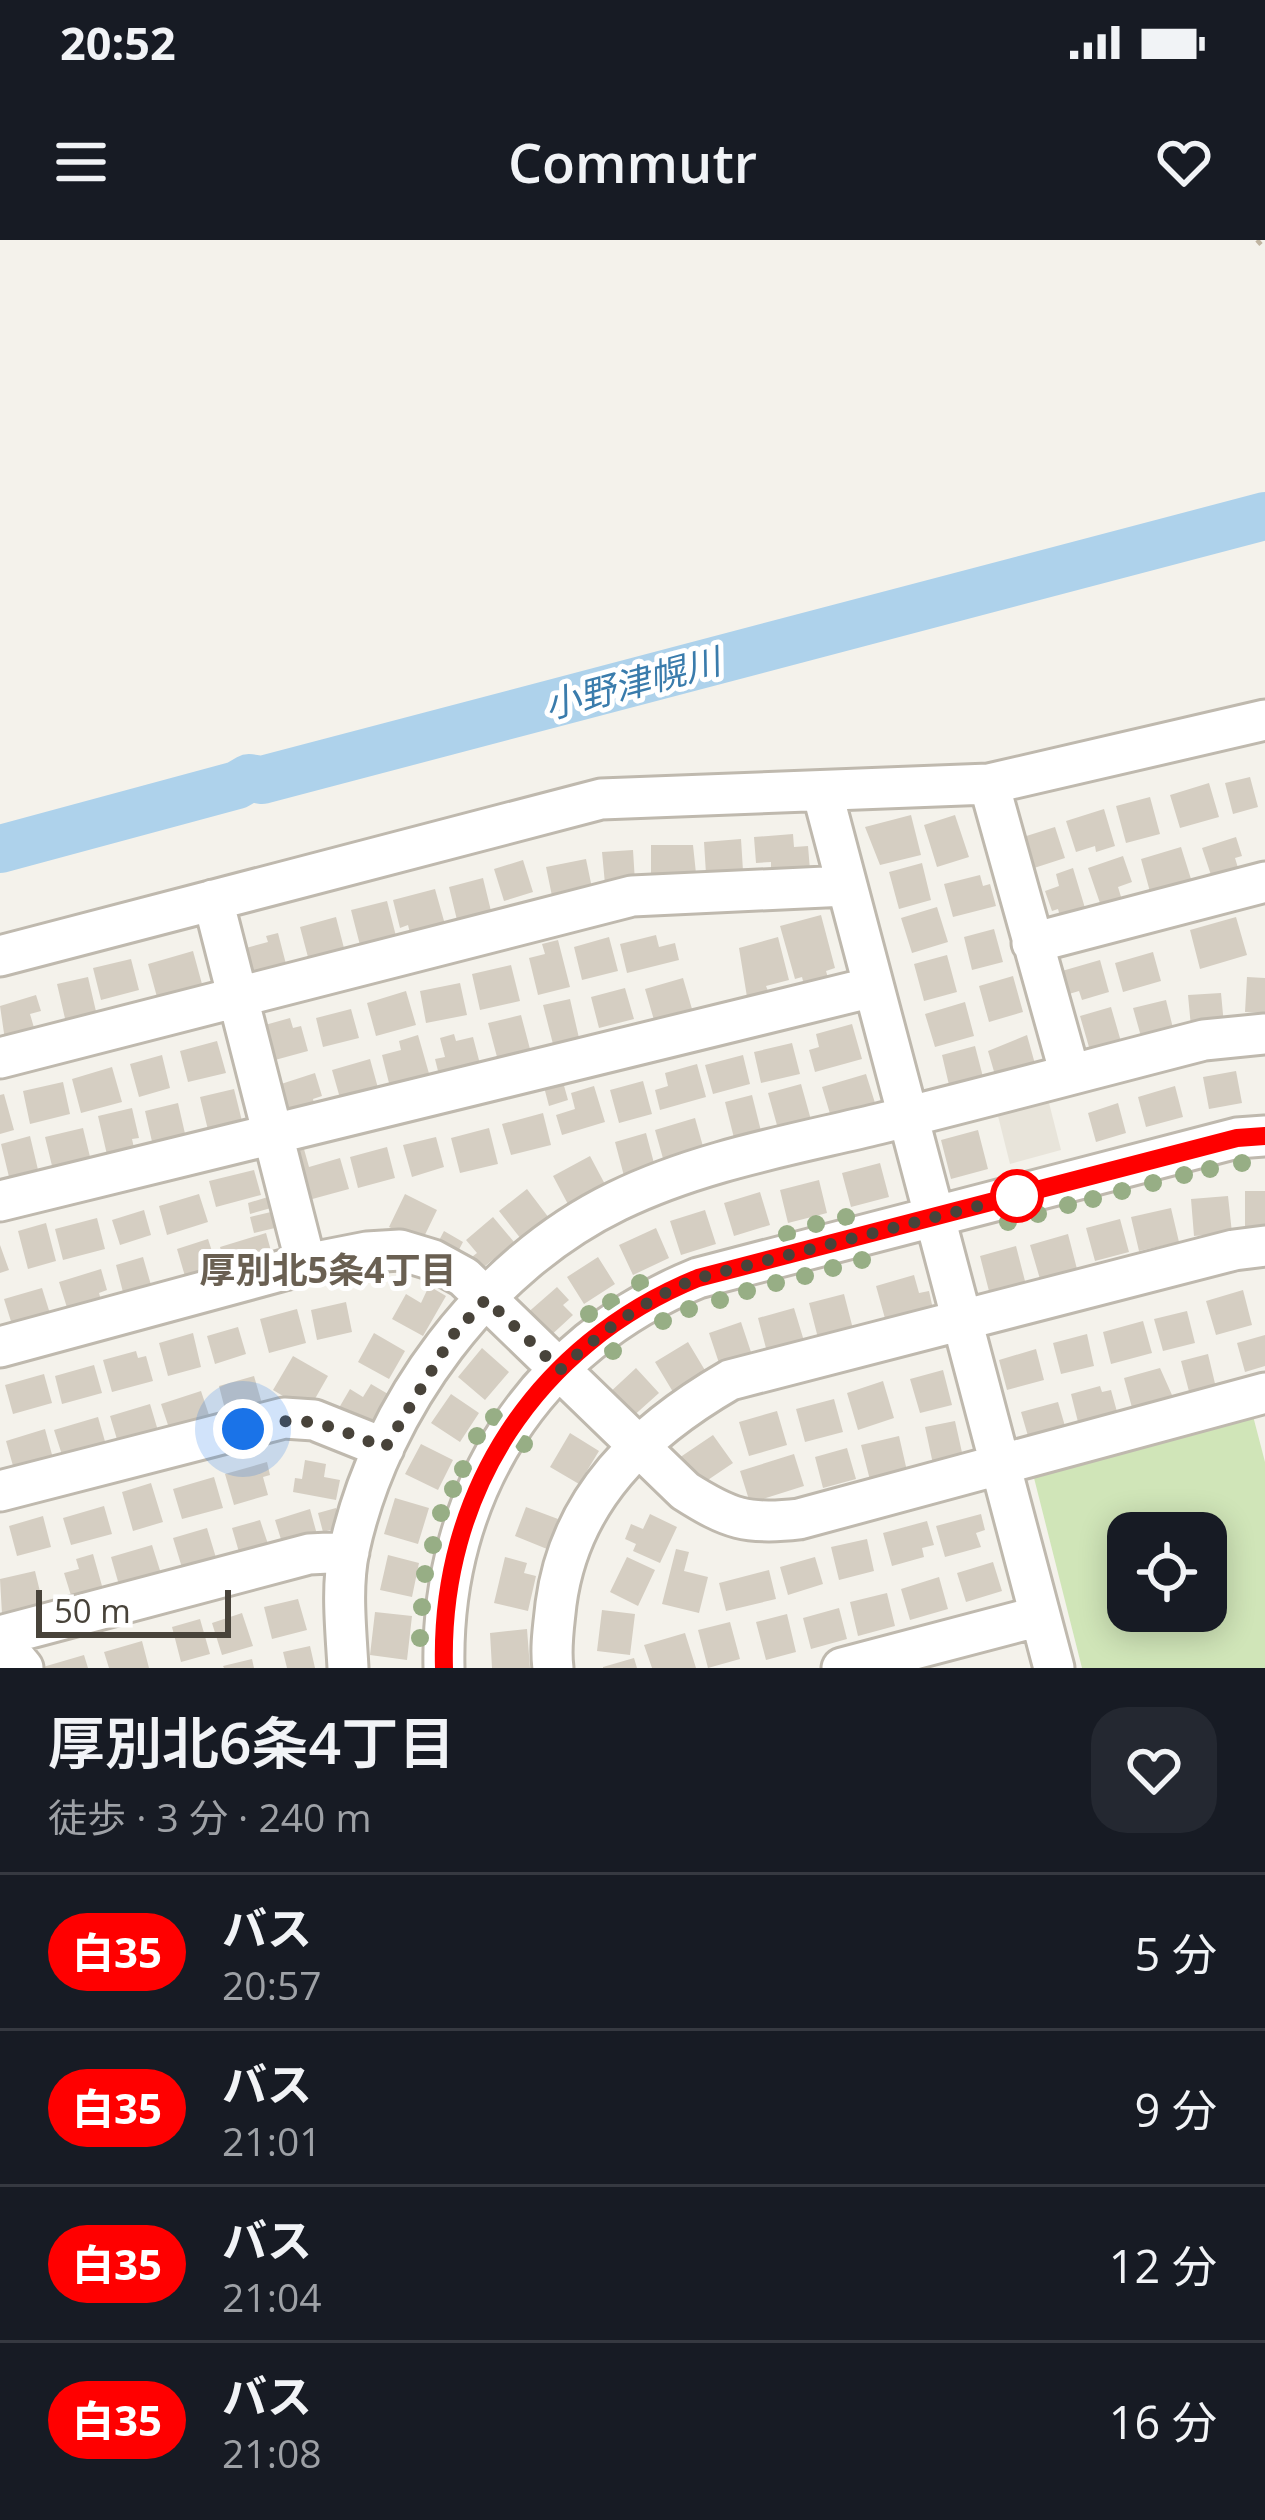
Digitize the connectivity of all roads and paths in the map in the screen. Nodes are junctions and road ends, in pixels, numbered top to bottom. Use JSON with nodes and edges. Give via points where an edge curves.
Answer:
{"nodes":[{"id":1,"x":1257,"y":240,"type":"edge"},
{"id":2,"x":1265,"y":249,"type":"edge"},
{"id":3,"x":1265,"y":720,"type":"edge"},
{"id":4,"x":989,"y":784,"type":"junction"},
{"id":5,"x":821,"y":790,"type":"junction"},
{"id":6,"x":1265,"y":882,"type":"edge"},
{"id":7,"x":846,"y":886,"type":"junction"},
{"id":8,"x":213,"y":900,"type":"junction"},
{"id":9,"x":1032,"y":943,"type":"junction"},
{"id":10,"x":0,"y":956,"type":"edge"},
{"id":11,"x":873,"y":987,"type":"junction"},
{"id":12,"x":238,"y":997,"type":"junction"},
{"id":13,"x":1265,"y":1034,"type":"edge"},
{"id":14,"x":0,"y":1058,"type":"edge"},
{"id":15,"x":1070,"y":1074,"type":"junction"},
{"id":16,"x":909,"y":1116,"type":"junction"},
{"id":17,"x":272,"y":1132,"type":"junction"},
{"id":18,"x":1265,"y":1136,"type":"edge"},
{"id":19,"x":0,"y":1202,"type":"edge"},
{"id":20,"x":935,"y":1218,"type":"junction"},
{"id":21,"x":1265,"y":1246,"type":"edge"},
{"id":22,"x":306,"y":1264,"type":"junction"},
{"id":23,"x":486,"y":1299,"type":"junction"},
{"id":24,"x":961,"y":1322,"type":"junction"},
{"id":25,"x":0,"y":1347,"type":"edge"},
{"id":26,"x":560,"y":1370,"type":"junction"},
{"id":27,"x":1263,"y":1402,"type":"edge"},
{"id":28,"x":638,"y":1446,"type":"junction"},
{"id":29,"x":385,"y":1448,"type":"junction"},
{"id":30,"x":1000,"y":1466,"type":"junction"},
{"id":31,"x":0,"y":1491,"type":"edge"},
{"id":32,"x":349,"y":1552,"type":"junction"},
{"id":33,"x":1040,"y":1616,"type":"junction"},
{"id":34,"x":0,"y":1638,"type":"edge"},
{"id":35,"x":440,"y":1667,"type":"edge"},
{"id":36,"x":23,"y":1668,"type":"edge"},
{"id":37,"x":348,"y":1668,"type":"edge"},
{"id":38,"x":553,"y":1668,"type":"edge"},
{"id":39,"x":842,"y":1668,"type":"edge"},
{"id":40,"x":1054,"y":1668,"type":"edge"}],
"edges":[{"from":1,"to":2,"type":"path"},
{"from":3,"to":4,"type":"street"},
{"from":4,"to":5,"type":"street"},
{"from":4,"to":9,"type":"street"},
{"from":5,"to":7,"type":"street"},
{"from":5,"to":8,"type":"street","via":[[601,799]]},
{"from":6,"to":9,"type":"street"},
{"from":7,"to":11,"type":"street"},
{"from":7,"to":12,"type":"street","via":[[632,896]]},
{"from":8,"to":10,"type":"street"},
{"from":8,"to":12,"type":"street"},
{"from":9,"to":15,"type":"street"},
{"from":11,"to":16,"type":"street"},
{"from":11,"to":17,"type":"street"},
{"from":12,"to":14,"type":"street"},
{"from":12,"to":17,"type":"street"},
{"from":13,"to":15,"type":"street","via":[[1204,1040]]},
{"from":15,"to":16,"type":"street"},
{"from":16,"to":20,"type":"street"},
{"from":16,"to":23,"type":"street","via":[[704,1166],[617,1201],[543,1246]]},
{"from":17,"to":19,"type":"street"},
{"from":17,"to":22,"type":"street"},
{"from":18,"to":20,"type":"street"},
{"from":20,"to":24,"type":"street"},
{"from":20,"to":26,"type":"street","via":[[698,1278],[635,1308]]},
{"from":21,"to":24,"type":"street"},
{"from":22,"to":23,"type":"street","via":[[400,1250],[464,1277]]},
{"from":22,"to":25,"type":"street"},
{"from":23,"to":26,"type":"street"},
{"from":23,"to":29,"type":"street","via":[[453,1335]]},
{"from":24,"to":28,"type":"street","via":[[730,1380]]},
{"from":24,"to":30,"type":"street"},
{"from":26,"to":28,"type":"street"},
{"from":26,"to":35,"type":"street","via":[[497,1447],[475,1492],[448,1586]]},
{"from":27,"to":30,"type":"street"},
{"from":28,"to":30,"type":"street","via":[[724,1516],[759,1523]]},
{"from":28,"to":38,"type":"street","via":[[609,1475],[569,1545]]},
{"from":29,"to":31,"type":"street","via":[[314,1420],[284,1418]]},
{"from":29,"to":32,"type":"street"},
{"from":30,"to":33,"type":"street"},
{"from":32,"to":34,"type":"street","via":[[309,1554]]},
{"from":32,"to":37,"type":"street"},
{"from":33,"to":39,"type":"street"},
{"from":33,"to":40,"type":"street"},
{"from":34,"to":36,"type":"street"}]}
